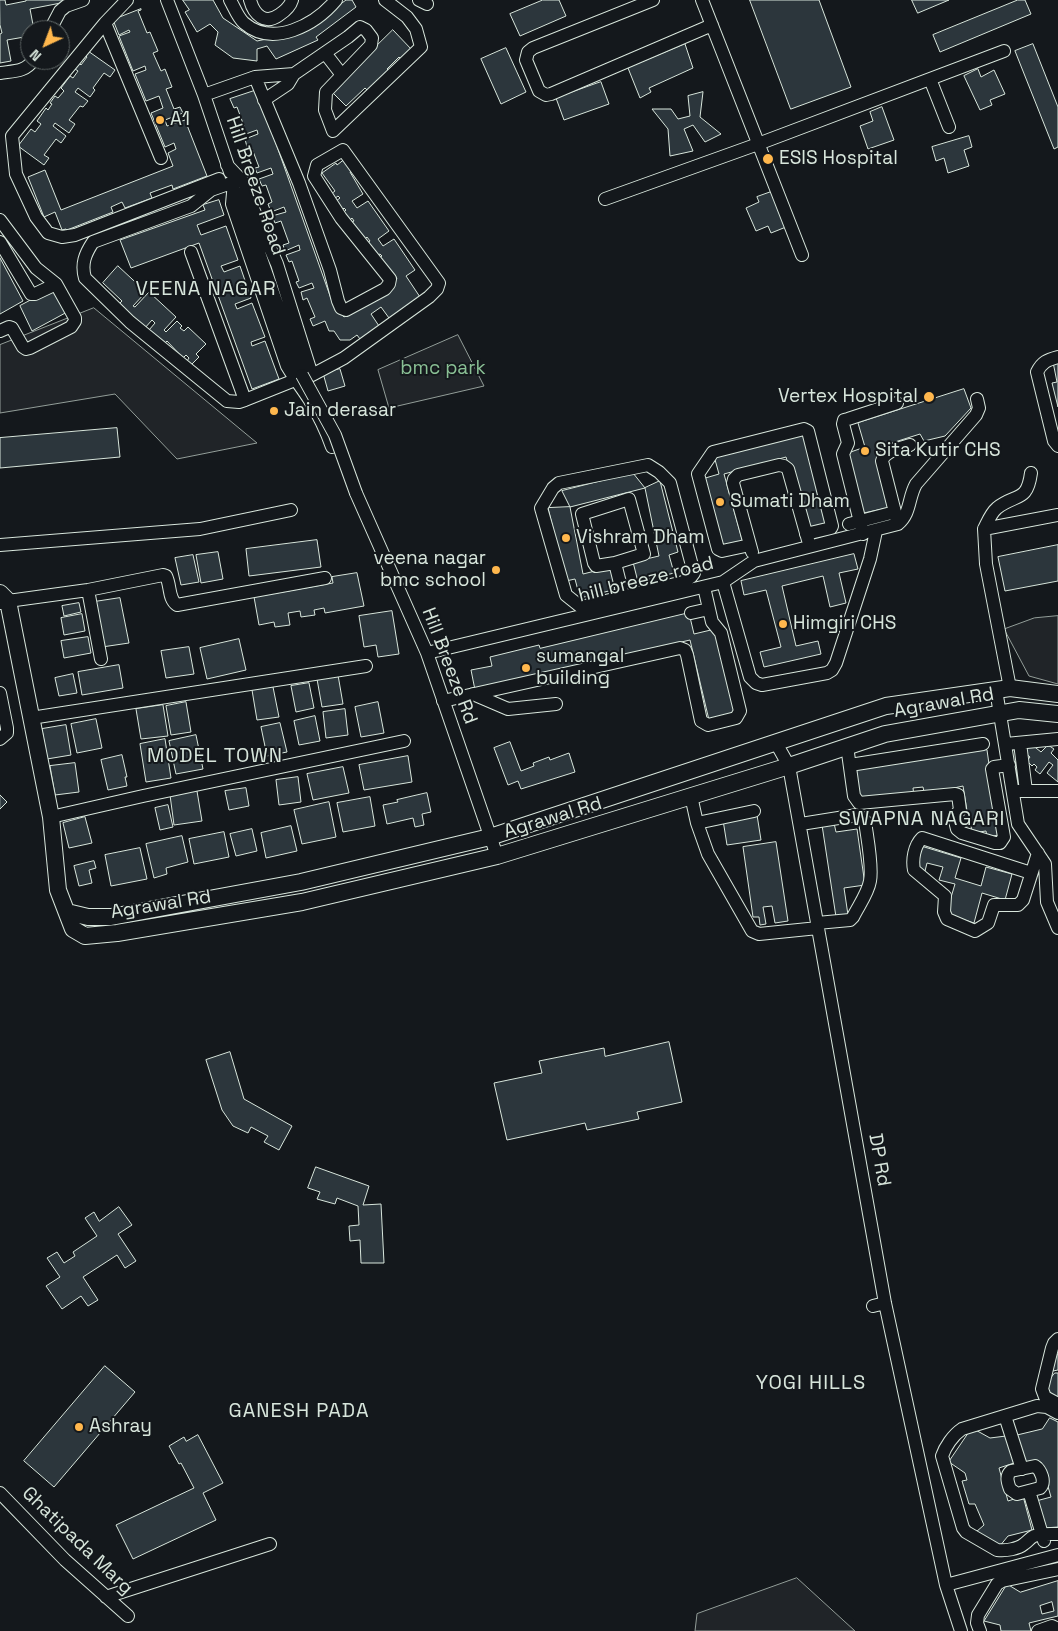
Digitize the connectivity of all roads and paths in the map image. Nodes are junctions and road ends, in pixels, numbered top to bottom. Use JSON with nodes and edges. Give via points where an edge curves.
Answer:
{"nodes":[{"id":1,"x":83,"y":0,"type":"edge"},
{"id":2,"x":127,"y":0,"type":"edge"},
{"id":3,"x":168,"y":0,"type":"edge"},
{"id":4,"x":230,"y":0,"type":"edge"},
{"id":5,"x":250,"y":0,"type":"edge"},
{"id":6,"x":292,"y":0,"type":"edge"},
{"id":7,"x":336,"y":0,"type":"edge"},
{"id":8,"x":385,"y":0,"type":"edge"},
{"id":9,"x":653,"y":0,"type":"edge"},
{"id":10,"x":702,"y":0,"type":"edge"},
{"id":11,"x":55,"y":20,"type":"edge"},
{"id":12,"x":105,"y":23,"type":"junction"},
{"id":13,"x":712,"y":25,"type":"junction"},
{"id":14,"x":1004,"y":51,"type":"dead end"},
{"id":15,"x":325,"y":53,"type":"junction"},
{"id":16,"x":21,"y":70,"type":"edge"},
{"id":17,"x":0,"y":73,"type":"edge"},
{"id":18,"x":294,"y":74,"type":"junction"},
{"id":19,"x":342,"y":75,"type":"junction"},
{"id":20,"x":255,"y":77,"type":"junction"},
{"id":21,"x":930,"y":79,"type":"junction"},
{"id":22,"x":204,"y":95,"type":"junction"},
{"id":23,"x":264,"y":100,"type":"junction"},
{"id":24,"x":948,"y":127,"type":"dead end"},
{"id":25,"x":333,"y":131,"type":"junction"},
{"id":26,"x":758,"y":144,"type":"junction"},
{"id":27,"x":343,"y":150,"type":"junction"},
{"id":28,"x":161,"y":158,"type":"dead end"},
{"id":29,"x":231,"y":174,"type":"junction"},
{"id":30,"x":314,"y":176,"type":"junction"},
{"id":31,"x":299,"y":183,"type":"junction"},
{"id":32,"x":605,"y":199,"type":"dead end"},
{"id":33,"x":0,"y":220,"type":"edge"},
{"id":34,"x":0,"y":242,"type":"edge"},
{"id":35,"x":191,"y":252,"type":"dead end"},
{"id":36,"x":802,"y":255,"type":"dead end"},
{"id":37,"x":56,"y":284,"type":"junction"},
{"id":38,"x":1,"y":329,"type":"edge"},
{"id":39,"x":1058,"y":357,"type":"edge"},
{"id":40,"x":303,"y":377,"type":"junction"},
{"id":41,"x":977,"y":399,"type":"dead end"},
{"id":42,"x":245,"y":400,"type":"junction"},
{"id":43,"x":897,"y":403,"type":"dead end"},
{"id":44,"x":910,"y":445,"type":"dead end"},
{"id":45,"x":1058,"y":446,"type":"edge"},
{"id":46,"x":332,"y":447,"type":"dead end"},
{"id":47,"x":1030,"y":473,"type":"dead end"},
{"id":48,"x":356,"y":493,"type":"joint"},
{"id":49,"x":292,"y":510,"type":"dead end"},
{"id":50,"x":1058,"y":515,"type":"edge"},
{"id":51,"x":897,"y":518,"type":"junction"},
{"id":52,"x":854,"y":522,"type":"junction"},
{"id":53,"x":984,"y":528,"type":"junction"},
{"id":54,"x":876,"y":531,"type":"junction"},
{"id":55,"x":806,"y":534,"type":"junction"},
{"id":56,"x":863,"y":534,"type":"junction"},
{"id":57,"x":0,"y":545,"type":"edge"},
{"id":58,"x":750,"y":545,"type":"junction"},
{"id":59,"x":810,"y":547,"type":"junction"},
{"id":60,"x":754,"y":562,"type":"junction"},
{"id":61,"x":615,"y":563,"type":"junction"},
{"id":62,"x":325,"y":578,"type":"dead end"},
{"id":63,"x":723,"y":582,"type":"junction"},
{"id":64,"x":704,"y":587,"type":"junction"},
{"id":65,"x":88,"y":590,"type":"junction"},
{"id":66,"x":3,"y":599,"type":"edge"},
{"id":67,"x":624,"y":601,"type":"junction"},
{"id":68,"x":709,"y":609,"type":"junction"},
{"id":69,"x":691,"y":613,"type":"dead end"},
{"id":70,"x":427,"y":653,"type":"junction"},
{"id":71,"x":101,"y":659,"type":"dead end"},
{"id":72,"x":366,"y":666,"type":"dead end"},
{"id":73,"x":1003,"y":689,"type":"junction"},
{"id":74,"x":0,"y":693,"type":"edge"},
{"id":75,"x":473,"y":694,"type":"junction"},
{"id":76,"x":1058,"y":694,"type":"edge"},
{"id":77,"x":443,"y":700,"type":"junction"},
{"id":78,"x":556,"y":704,"type":"dead end"},
{"id":79,"x":1000,"y":712,"type":"junction"},
{"id":80,"x":1058,"y":714,"type":"edge"},
{"id":81,"x":31,"y":718,"type":"junction"},
{"id":82,"x":0,"y":739,"type":"edge"},
{"id":83,"x":1058,"y":739,"type":"edge"},
{"id":84,"x":404,"y":741,"type":"dead end"},
{"id":85,"x":1020,"y":743,"type":"junction"},
{"id":86,"x":776,"y":744,"type":"junction"},
{"id":87,"x":983,"y":744,"type":"dead end"},
{"id":88,"x":1006,"y":744,"type":"junction"},
{"id":89,"x":848,"y":746,"type":"junction"},
{"id":90,"x":850,"y":765,"type":"junction"},
{"id":91,"x":1009,"y":765,"type":"junction"},
{"id":92,"x":789,"y":766,"type":"junction"},
{"id":93,"x":1058,"y":790,"type":"edge"},
{"id":94,"x":1019,"y":791,"type":"junction"},
{"id":95,"x":690,"y":796,"type":"junction"},
{"id":96,"x":754,"y":811,"type":"dead end"},
{"id":97,"x":51,"y":817,"type":"junction"},
{"id":98,"x":697,"y":822,"type":"junction"},
{"id":99,"x":801,"y":824,"type":"junction"},
{"id":100,"x":490,"y":837,"type":"junction"},
{"id":101,"x":1038,"y":854,"type":"junction"},
{"id":102,"x":496,"y":856,"type":"junction"},
{"id":103,"x":1032,"y":873,"type":"junction"},
{"id":104,"x":67,"y":912,"type":"junction"},
{"id":105,"x":818,"y":926,"type":"junction"},
{"id":106,"x":1058,"y":928,"type":"edge"},
{"id":107,"x":1058,"y":1339,"type":"edge"},
{"id":108,"x":1058,"y":1404,"type":"edge"},
{"id":109,"x":1058,"y":1413,"type":"edge"},
{"id":110,"x":1005,"y":1416,"type":"junction"},
{"id":111,"x":1022,"y":1469,"type":"junction"},
{"id":112,"x":1029,"y":1491,"type":"junction"},
{"id":113,"x":0,"y":1493,"type":"edge"},
{"id":114,"x":1058,"y":1534,"type":"edge"},
{"id":115,"x":1043,"y":1537,"type":"junction"},
{"id":116,"x":270,"y":1544,"type":"dead end"},
{"id":117,"x":1058,"y":1555,"type":"edge"},
{"id":118,"x":1058,"y":1569,"type":"edge"},
{"id":119,"x":946,"y":1584,"type":"junction"},
{"id":120,"x":106,"y":1596,"type":"junction"},
{"id":121,"x":128,"y":1616,"type":"dead end"},
{"id":122,"x":1058,"y":1629,"type":"edge"},
{"id":123,"x":961,"y":1631,"type":"edge"},
{"id":124,"x":980,"y":1631,"type":"edge"},
{"id":125,"x":1038,"y":1631,"type":"edge"}],
"edges":[{"from":1,"to":11,"type":"street","via":[[60,10]]},
{"from":2,"to":12,"type":"street"},
{"from":3,"to":22,"type":"street","name":"Hill Breeze Road"},
{"from":4,"to":7,"type":"street","via":[[244,22],[261,33],[276,34],[303,26]]},
{"from":5,"to":6,"type":"street","via":[[256,14],[264,20],[275,18],[286,10]]},
{"from":8,"to":25,"type":"street","via":[[407,17],[416,29],[421,47]]},
{"from":9,"to":13,"type":"street","via":[[533,48],[526,60],[539,91],[551,94]]},
{"from":10,"to":13,"type":"street"},
{"from":12,"to":28,"type":"street"},
{"from":12,"to":29,"type":"street","via":[[12,136],[16,174],[36,217],[48,233],[75,235]]},
{"from":13,"to":26,"type":"street"},
{"from":14,"to":21,"type":"street"},
{"from":15,"to":18,"type":"street"},
{"from":15,"to":19,"type":"street"},
{"from":15,"to":19,"type":"street","via":[[360,27],[366,30],[372,38],[371,45]]},
{"from":16,"to":17,"type":"street"},
{"from":18,"to":20,"type":"street"},
{"from":18,"to":23,"type":"street","via":[[288,84]]},
{"from":19,"to":25,"type":"street","via":[[326,92],[325,110]]},
{"from":20,"to":22,"type":"street"},
{"from":20,"to":23,"type":"street"},
{"from":21,"to":24,"type":"street"},
{"from":21,"to":26,"type":"street"},
{"from":22,"to":29,"type":"street","name":"Hill Breeze Road"},
{"from":23,"to":31,"type":"street"},
{"from":25,"to":27,"type":"street"},
{"from":26,"to":32,"type":"street"},
{"from":26,"to":36,"type":"street"},
{"from":27,"to":30,"type":"street","via":[[317,165]]},
{"from":27,"to":40,"type":"street","via":[[439,283],[437,289],[421,302],[344,358]]},
{"from":29,"to":40,"type":"street","name":"Hill Breeze Road"},
{"from":29,"to":40,"type":"street","via":[[245,184],[277,264]]},
{"from":29,"to":42,"type":"street","via":[[191,206],[93,242],[85,256],[83,269],[85,278],[120,313],[227,401]]},
{"from":30,"to":31,"type":"street"},
{"from":30,"to":31,"type":"street","via":[[341,218],[390,279],[385,289],[346,310],[338,301]]},
{"from":33,"to":37,"type":"street","via":[[36,268]]},
{"from":34,"to":37,"type":"street","via":[[31,294]]},
{"from":35,"to":42,"type":"street"},
{"from":37,"to":38,"type":"street","via":[[76,318],[74,324],[26,349],[12,328]]},
{"from":39,"to":45,"type":"street","via":[[1047,360],[1037,372]]},
{"from":40,"to":42,"type":"street"},
{"from":40,"to":46,"type":"street","via":[[309,399]]},
{"from":40,"to":48,"type":"street","name":"Hill Breeze Road","bridge":true,"via":[[335,435]]},
{"from":41,"to":51,"type":"street","via":[[979,408],[976,415],[916,484],[905,519]]},
{"from":43,"to":52,"type":"street","via":[[844,420],[848,443],[842,454]]},
{"from":44,"to":51,"type":"street","via":[[886,454],[882,461]]},
{"from":47,"to":53,"type":"street","via":[[1029,487],[1024,493],[991,514]]},
{"from":48,"to":70,"type":"street","name":"Hill Breeze Rd"},
{"from":49,"to":57,"type":"street","via":[[200,529]]},
{"from":50,"to":53,"type":"street"},
{"from":51,"to":52,"type":"street"},
{"from":51,"to":54,"type":"street","name":"hill breeze road"},
{"from":52,"to":56,"type":"street"},
{"from":53,"to":73,"type":"street"},
{"from":54,"to":56,"type":"street","name":"hill breeze road"},
{"from":54,"to":63,"type":"street","via":[[836,663],[827,672],[756,684],[750,677]]},
{"from":55,"to":58,"type":"street","via":[[788,469],[779,465],[738,475],[734,479]]},
{"from":55,"to":58,"type":"street","via":[[832,526],[808,431],[804,429],[713,452],[698,474],[718,549]]},
{"from":55,"to":59,"type":"street"},
{"from":56,"to":59,"type":"street","name":"hill breeze road"},
{"from":58,"to":60,"type":"street"},
{"from":59,"to":60,"type":"street","name":"hill breeze road"},
{"from":60,"to":63,"type":"street","name":"hill breeze road"},
{"from":61,"to":61,"type":"street","via":[[596,566],[582,514],[629,499],[644,554]]},
{"from":61,"to":67,"type":"street"},
{"from":62,"to":65,"type":"street","via":[[177,605],[163,575]]},
{"from":63,"to":64,"type":"street","name":"hill breeze road"},
{"from":64,"to":67,"type":"street","name":"hill breeze road"},
{"from":64,"to":68,"type":"street"},
{"from":65,"to":66,"type":"street"},
{"from":65,"to":71,"type":"street"},
{"from":66,"to":81,"type":"street","name":"Agrawal Rd"},
{"from":67,"to":67,"type":"street","via":[[581,606],[566,595],[541,508],[559,483],[648,465],[670,482],[694,572],[683,582]]},
{"from":67,"to":70,"type":"street","name":"hill breeze road"},
{"from":68,"to":69,"type":"street"},
{"from":68,"to":75,"type":"street","via":[[712,622],[721,633],[740,711],[736,718],[708,725],[701,721],[687,655],[680,648]]},
{"from":70,"to":77,"type":"street","name":"Hill Breeze Rd"},
{"from":72,"to":81,"type":"street"},
{"from":73,"to":76,"type":"street","name":"Agrawal Rd"},
{"from":73,"to":79,"type":"street"},
{"from":73,"to":86,"type":"street","name":"Agrawal Rd","via":[[886,706]]},
{"from":74,"to":82,"type":"street","via":[[7,733]]},
{"from":75,"to":77,"type":"street"},
{"from":75,"to":78,"type":"street","via":[[508,709]]},
{"from":77,"to":100,"type":"street","name":"Hill Breeze Rd"},
{"from":79,"to":80,"type":"street","name":"Agrawal Rd","via":[[1018,710]]},
{"from":79,"to":88,"type":"street"},
{"from":79,"to":89,"type":"street","name":"Agrawal Rd","via":[[885,734]]},
{"from":81,"to":97,"type":"street","name":"Agrawal Rd"},
{"from":83,"to":85,"type":"street"},
{"from":84,"to":97,"type":"street"},
{"from":85,"to":88,"type":"street"},
{"from":85,"to":94,"type":"street"},
{"from":86,"to":92,"type":"street","name":"DP Rd"},
{"from":86,"to":100,"type":"street","name":"Agrawal Rd"},
{"from":87,"to":90,"type":"street"},
{"from":88,"to":91,"type":"street"},
{"from":89,"to":90,"type":"street"},
{"from":89,"to":92,"type":"street","name":"Agrawal Rd"},
{"from":90,"to":91,"type":"street","via":[[854,796],[859,803],[955,794],[960,807],[954,817],[957,829],[995,843],[1000,843],[1004,837],[992,769]]},
{"from":91,"to":94,"type":"street"},
{"from":92,"to":95,"type":"street","name":"Agrawal Rd"},
{"from":92,"to":99,"type":"street","name":"DP Rd"},
{"from":93,"to":94,"type":"street"},
{"from":94,"to":101,"type":"street","via":[[1018,824]]},
{"from":95,"to":98,"type":"street"},
{"from":95,"to":102,"type":"street","name":"Agrawal Rd"},
{"from":96,"to":98,"type":"street"},
{"from":97,"to":104,"type":"street","name":"Agrawal Rd","via":[[58,890]]},
{"from":98,"to":105,"type":"street","via":[[708,854],[752,931],[759,934]]},
{"from":99,"to":105,"type":"street","name":"DP Rd"},
{"from":99,"to":105,"type":"street","via":[[856,815],[865,821],[871,870],[867,890],[850,920]]},
{"from":100,"to":102,"type":"street","name":"Hill Breeze Rd"},
{"from":100,"to":104,"type":"street","name":"Agrawal Rd","via":[[301,882],[130,914],[88,917]]},
{"from":101,"to":103,"type":"street"},
{"from":101,"to":106,"type":"street","via":[[1045,864],[1047,902]]},
{"from":102,"to":104,"type":"street","name":"Agrawal Rd","via":[[302,902],[117,933],[85,936],[73,929]]},
{"from":103,"to":103,"type":"street","via":[[1018,906],[994,906],[988,923],[975,931],[948,919],[944,912],[945,896],[914,870],[912,862],[922,838]]},
{"from":105,"to":119,"type":"street","name":"DP Rd","via":[[879,1304]]},
{"from":107,"to":108,"type":"street","via":[[1052,1348],[1042,1390],[1045,1396]]},
{"from":109,"to":110,"type":"street","via":[[1037,1406]]},
{"from":110,"to":111,"type":"street"},
{"from":110,"to":115,"type":"street","via":[[962,1429],[943,1452],[963,1528],[1003,1551],[1018,1548],[1032,1536]]},
{"from":111,"to":112,"type":"street","via":[[1035,1466],[1044,1483]]},
{"from":111,"to":112,"type":"street","via":[[1008,1474],[1010,1489],[1017,1494]]},
{"from":112,"to":115,"type":"street"},
{"from":113,"to":120,"type":"street","name":"Ghatipada Marg"},
{"from":114,"to":115,"type":"street"},
{"from":116,"to":120,"type":"street"},
{"from":117,"to":119,"type":"street"},
{"from":118,"to":124,"type":"street","via":[[997,1584],[978,1615]]},
{"from":119,"to":123,"type":"street","name":"DP Rd"},
{"from":120,"to":121,"type":"street","name":"Ghatipada Marg"},
{"from":122,"to":125,"type":"street","via":[[1052,1626]]}]}
